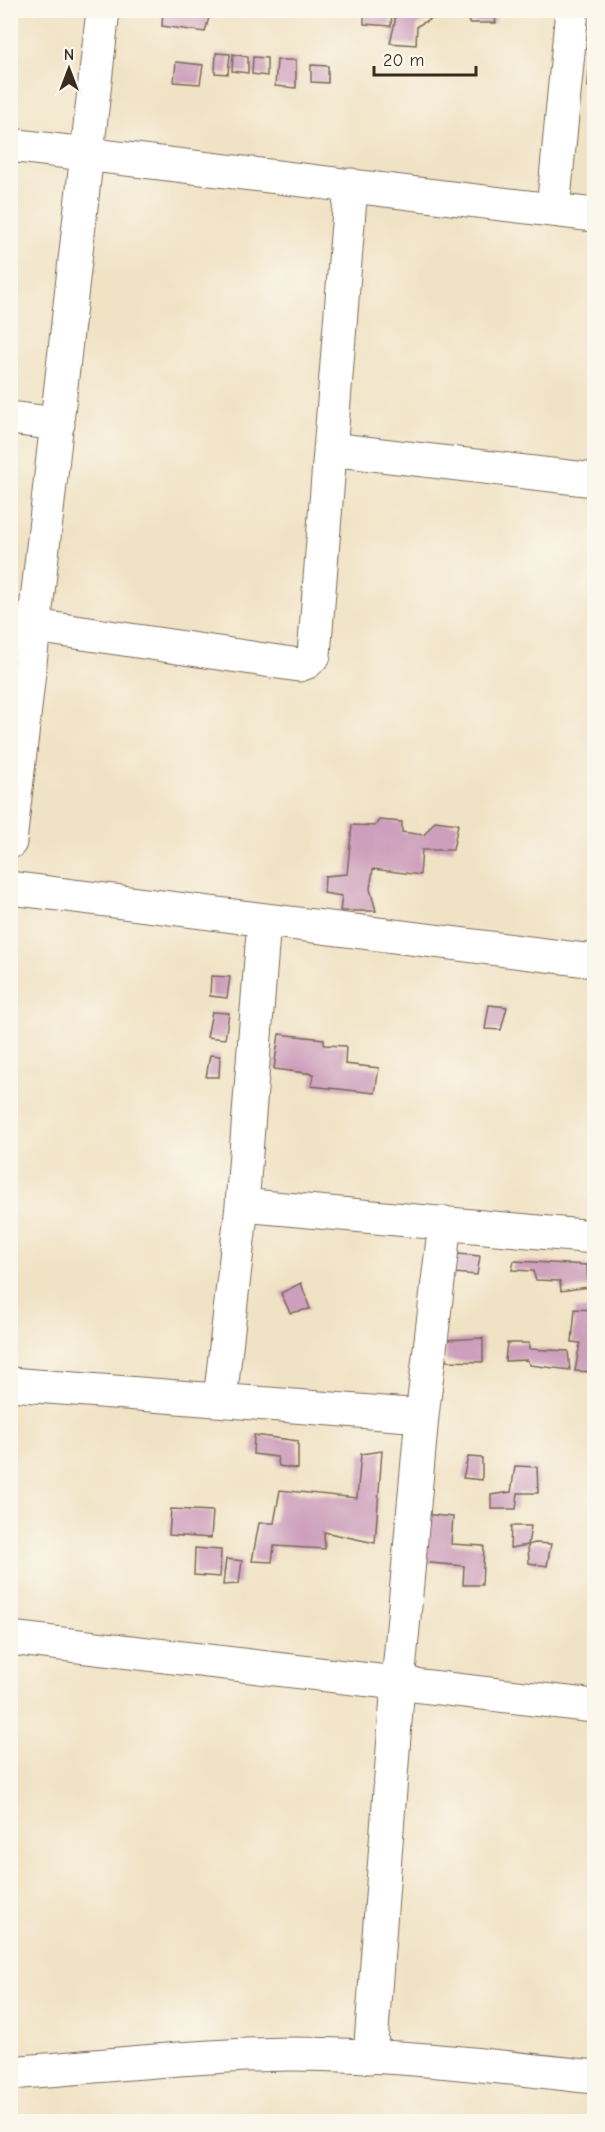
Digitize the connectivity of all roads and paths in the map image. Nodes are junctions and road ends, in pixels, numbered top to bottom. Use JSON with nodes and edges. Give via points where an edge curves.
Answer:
{"nodes":[{"id":1,"x":103,"y":10,"type":"edge"},
{"id":2,"x":572,"y":10,"type":"edge"},
{"id":3,"x":10,"y":145,"type":"edge"},
{"id":4,"x":89,"y":153,"type":"junction"},
{"id":5,"x":351,"y":185,"type":"junction"},
{"id":6,"x":553,"y":210,"type":"junction"},
{"id":7,"x":594,"y":215,"type":"edge"},
{"id":8,"x":10,"y":418,"type":"edge"},
{"id":9,"x":58,"y":424,"type":"junction"},
{"id":10,"x":330,"y":449,"type":"junction"},
{"id":11,"x":594,"y":480,"type":"edge"},
{"id":12,"x":35,"y":626,"type":"junction"},
{"id":13,"x":10,"y":842,"type":"edge"},
{"id":14,"x":10,"y":888,"type":"edge"},
{"id":15,"x":264,"y":920,"type":"junction"},
{"id":16,"x":594,"y":961,"type":"edge"},
{"id":17,"x":242,"y":1205,"type":"junction"},
{"id":18,"x":445,"y":1223,"type":"junction"},
{"id":19,"x":594,"y":1237,"type":"edge"},
{"id":20,"x":10,"y":1384,"type":"edge"},
{"id":21,"x":220,"y":1400,"type":"junction"},
{"id":22,"x":422,"y":1416,"type":"junction"},
{"id":23,"x":10,"y":1638,"type":"edge"},
{"id":24,"x":398,"y":1683,"type":"junction"},
{"id":25,"x":594,"y":1706,"type":"edge"},
{"id":26,"x":370,"y":2057,"type":"junction"},
{"id":27,"x":10,"y":2073,"type":"edge"},
{"id":28,"x":594,"y":2077,"type":"edge"}],
"edges":[{"from":1,"to":4,"type":"street"},
{"from":2,"to":6,"type":"street"},
{"from":3,"to":4,"type":"street"},
{"from":4,"to":5,"type":"street"},
{"from":4,"to":9,"type":"street"},
{"from":5,"to":6,"type":"street"},
{"from":5,"to":10,"type":"street"},
{"from":6,"to":7,"type":"street"},
{"from":8,"to":9,"type":"street"},
{"from":9,"to":12,"type":"street"},
{"from":10,"to":11,"type":"street"},
{"from":10,"to":12,"type":"street","via":[[314,655],[307,662],[299,665]]},
{"from":12,"to":13,"type":"street"},
{"from":14,"to":15,"type":"street"},
{"from":15,"to":16,"type":"street"},
{"from":15,"to":17,"type":"street"},
{"from":17,"to":18,"type":"street"},
{"from":17,"to":21,"type":"street"},
{"from":18,"to":19,"type":"street"},
{"from":18,"to":22,"type":"street"},
{"from":20,"to":21,"type":"street"},
{"from":21,"to":22,"type":"street"},
{"from":22,"to":24,"type":"street"},
{"from":23,"to":24,"type":"street"},
{"from":24,"to":25,"type":"street"},
{"from":24,"to":26,"type":"street"},
{"from":26,"to":27,"type":"street","via":[[291,2054]]},
{"from":26,"to":28,"type":"street","via":[[462,2062]]}]}
